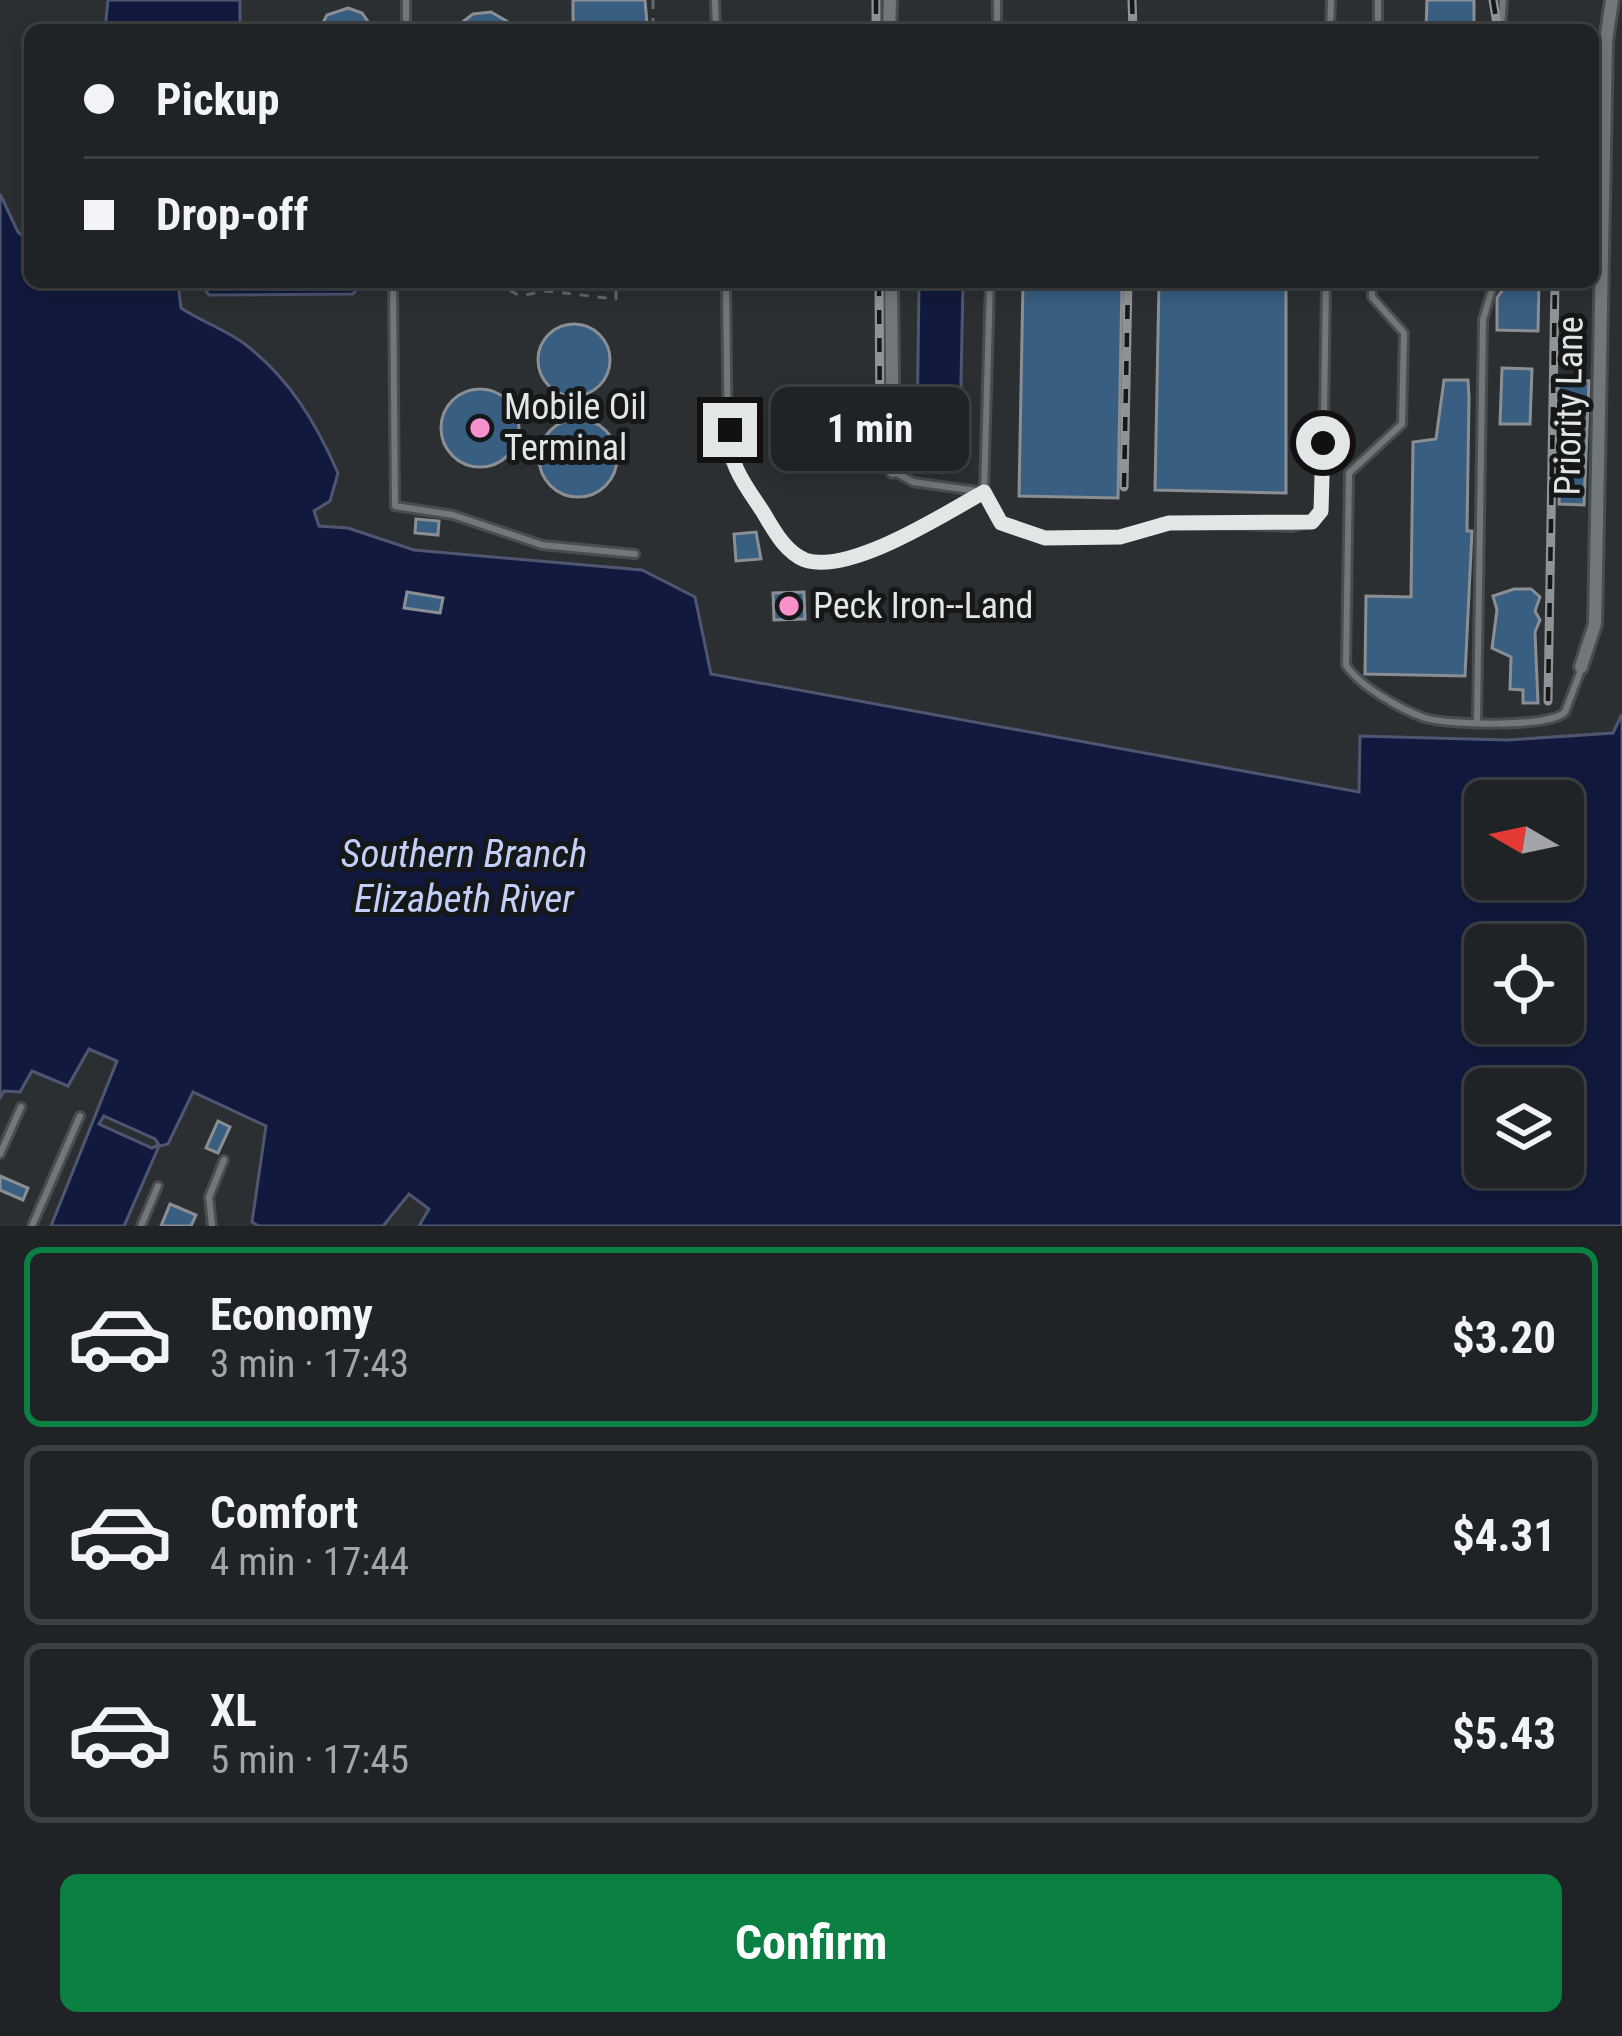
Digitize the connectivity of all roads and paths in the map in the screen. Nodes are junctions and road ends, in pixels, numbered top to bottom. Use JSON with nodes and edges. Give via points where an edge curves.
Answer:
{"nodes":[{"id":1,"x":1612,"y":0,"type":"edge"},
{"id":2,"x":393,"y":288,"type":"edge"},
{"id":3,"x":505,"y":288,"type":"edge"},
{"id":4,"x":616,"y":288,"type":"edge"},
{"id":5,"x":726,"y":288,"type":"edge"},
{"id":6,"x":891,"y":288,"type":"edge"},
{"id":7,"x":989,"y":288,"type":"edge"},
{"id":8,"x":1326,"y":288,"type":"edge"},
{"id":9,"x":1372,"y":288,"type":"edge"},
{"id":10,"x":1492,"y":288,"type":"edge"},
{"id":11,"x":893,"y":471,"type":"joint"},
{"id":12,"x":984,"y":492,"type":"junction"},
{"id":13,"x":635,"y":554,"type":"dead end"},
{"id":14,"x":1581,"y":667,"type":"joint"},
{"id":15,"x":1477,"y":721,"type":"junction"},
{"id":16,"x":21,"y":1107,"type":"dead end"},
{"id":17,"x":80,"y":1116,"type":"dead end"},
{"id":18,"x":0,"y":1154,"type":"edge"},
{"id":19,"x":224,"y":1160,"type":"dead end"},
{"id":20,"x":158,"y":1186,"type":"dead end"},
{"id":21,"x":32,"y":1226,"type":"edge"},
{"id":22,"x":141,"y":1226,"type":"edge"},
{"id":23,"x":212,"y":1226,"type":"edge"}],
"edges":[{"from":1,"to":14,"type":"street","name":"Priority Lane","via":[[1595,625]]},
{"from":2,"to":13,"type":"lane","via":[[395,506],[453,515],[542,545]]},
{"from":3,"to":4,"type":"path","via":[[600,302],[616,299]]},
{"from":5,"to":12,"type":"lane","via":[[728,458],[782,543],[806,560],[842,560]]},
{"from":6,"to":11,"type":"street"},
{"from":7,"to":12,"type":"lane"},
{"from":8,"to":12,"type":"lane","via":[[1323,483],[1312,522],[1169,523],[1120,537],[1045,538],[1001,523]]},
{"from":9,"to":15,"type":"lane","via":[[1404,333],[1402,424],[1349,473],[1346,665],[1427,718]]},
{"from":10,"to":15,"type":"lane","via":[[1483,320]]},
{"from":11,"to":12,"type":"lane","via":[[913,482]]},
{"from":14,"to":15,"type":"lane","via":[[1558,720]]},
{"from":16,"to":18,"type":"lane"},
{"from":17,"to":21,"type":"lane"},
{"from":19,"to":23,"type":"lane","via":[[209,1197]]},
{"from":20,"to":22,"type":"lane"}]}
